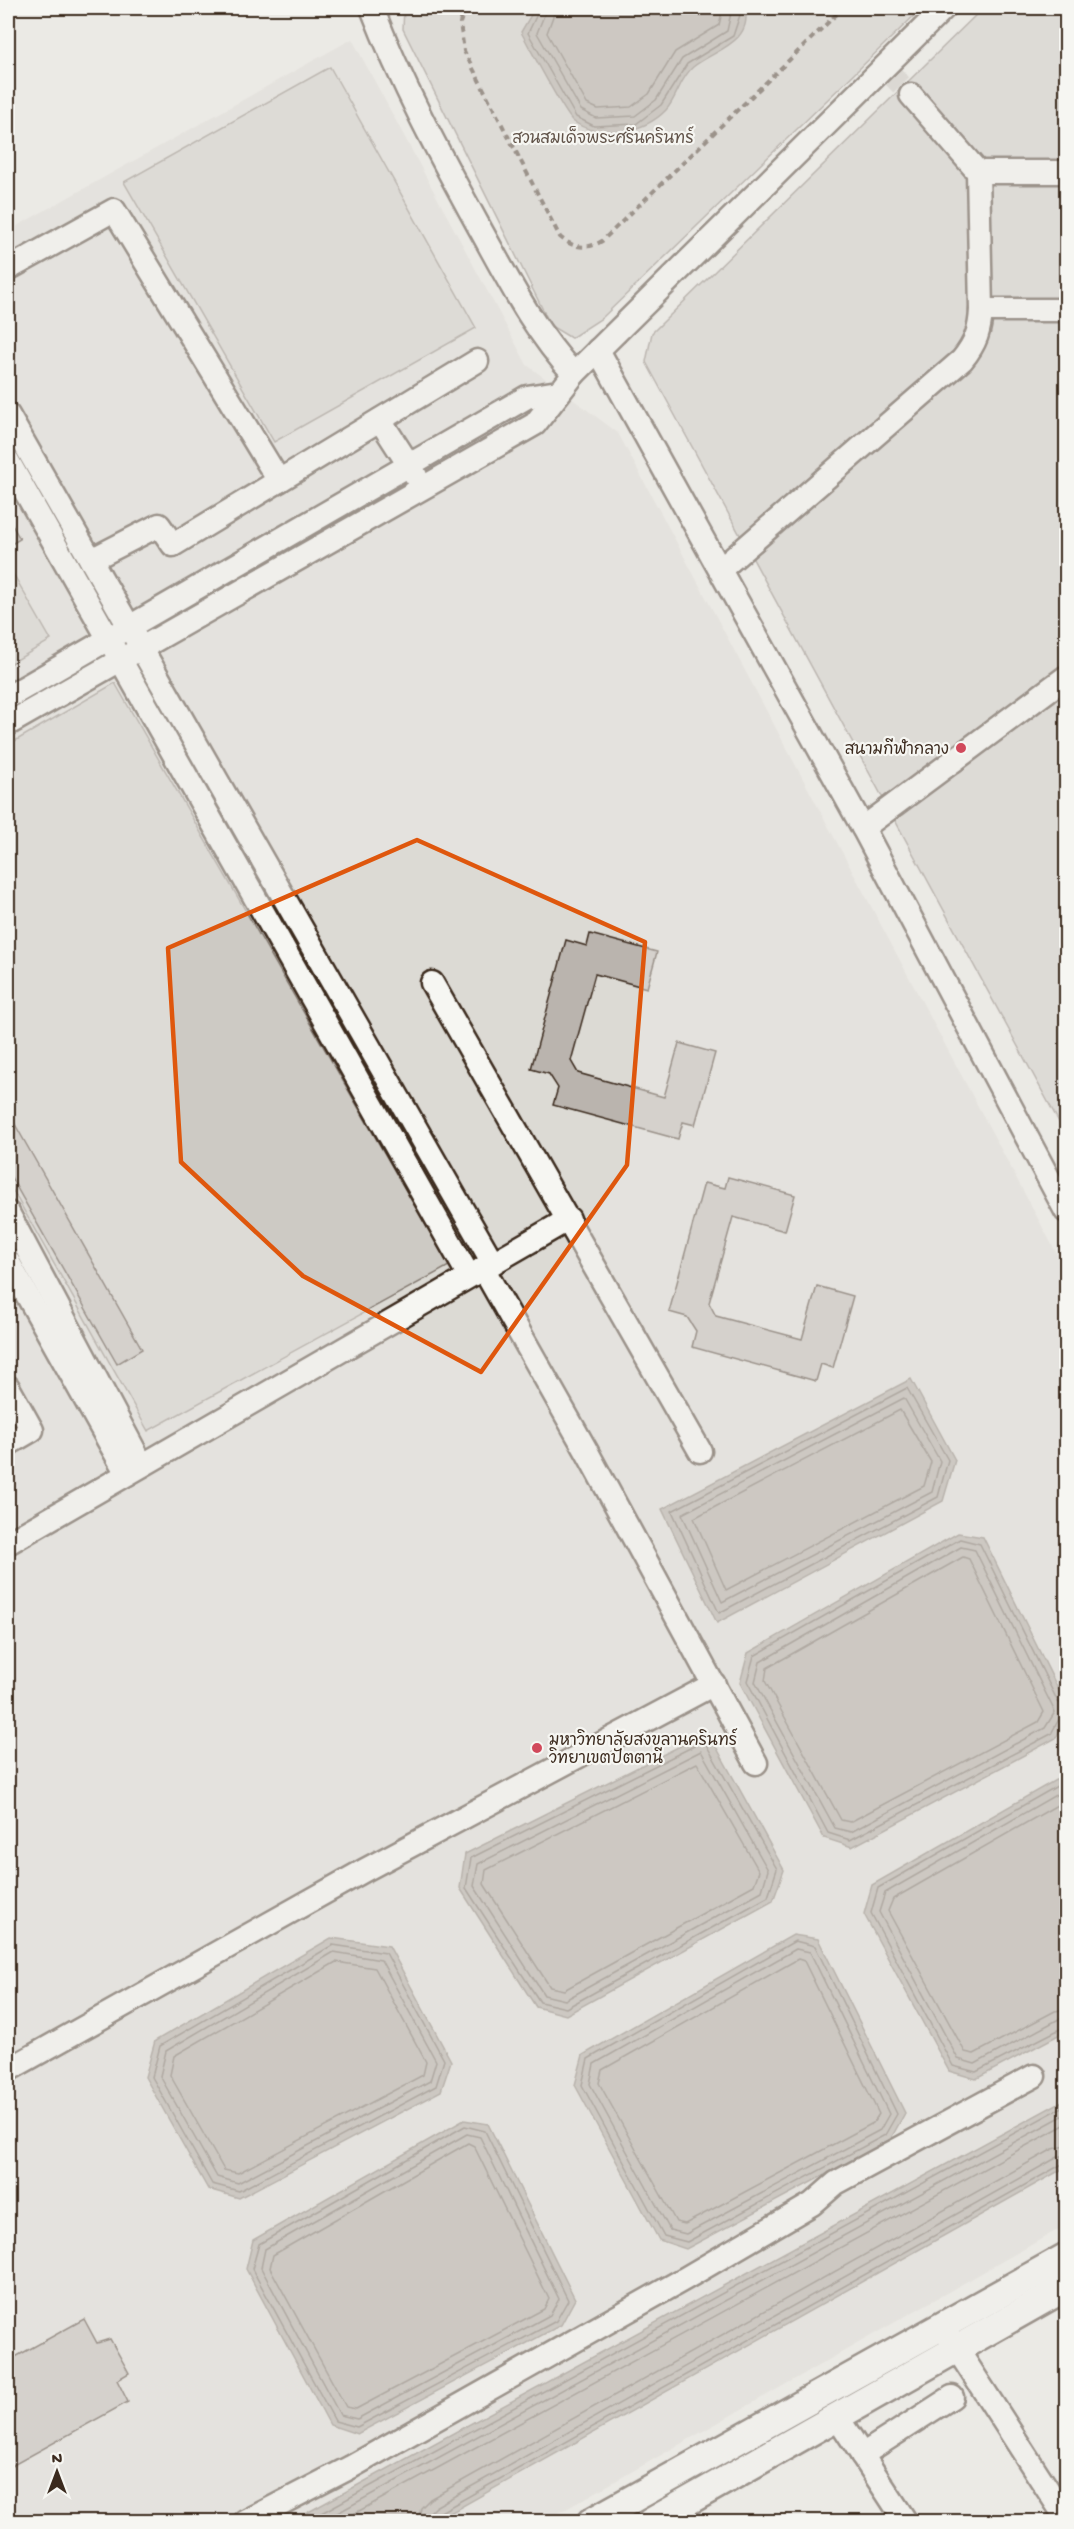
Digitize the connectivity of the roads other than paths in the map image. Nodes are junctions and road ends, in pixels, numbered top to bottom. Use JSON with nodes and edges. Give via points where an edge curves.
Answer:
{"nodes":[{"id":1,"x":372,"y":8,"type":"edge"},
{"id":2,"x":944,"y":8,"type":"edge"},
{"id":3,"x":911,"y":95,"type":"tunnel mouth"},
{"id":4,"x":978,"y":172,"type":"junction"},
{"id":5,"x":1066,"y":172,"type":"edge"},
{"id":6,"x":8,"y":269,"type":"edge"},
{"id":7,"x":981,"y":310,"type":"junction"},
{"id":8,"x":1066,"y":310,"type":"edge"},
{"id":9,"x":598,"y":350,"type":"junction"},
{"id":10,"x":477,"y":361,"type":"dead end"},
{"id":11,"x":574,"y":374,"type":"junction"},
{"id":12,"x":558,"y":392,"type":"junction"},
{"id":13,"x":8,"y":415,"type":"edge"},
{"id":14,"x":380,"y":420,"type":"junction"},
{"id":15,"x":8,"y":461,"type":"edge"},
{"id":16,"x":410,"y":465,"type":"junction"},
{"id":17,"x":279,"y":481,"type":"junction"},
{"id":18,"x":423,"y":488,"type":"junction"},
{"id":19,"x":91,"y":560,"type":"junction"},
{"id":20,"x":721,"y":569,"type":"junction"},
{"id":21,"x":129,"y":627,"type":"junction"},
{"id":22,"x":109,"y":639,"type":"junction"},
{"id":23,"x":141,"y":648,"type":"junction"},
{"id":24,"x":120,"y":660,"type":"junction"},
{"id":25,"x":1066,"y":677,"type":"edge"},
{"id":26,"x":8,"y":697,"type":"edge"},
{"id":27,"x":8,"y":724,"type":"edge"},
{"id":28,"x":863,"y":828,"type":"junction"},
{"id":29,"x":432,"y":983,"type":"dead end"},
{"id":30,"x":1064,"y":1201,"type":"edge"},
{"id":31,"x":8,"y":1213,"type":"edge"},
{"id":32,"x":569,"y":1219,"type":"junction"},
{"id":33,"x":8,"y":1261,"type":"edge"},
{"id":34,"x":481,"y":1269,"type":"junction"},
{"id":35,"x":8,"y":1387,"type":"edge"},
{"id":36,"x":8,"y":1444,"type":"edge"},
{"id":37,"x":699,"y":1451,"type":"dead end"},
{"id":38,"x":135,"y":1470,"type":"junction"},
{"id":39,"x":8,"y":1543,"type":"edge"},
{"id":40,"x":714,"y":1684,"type":"junction"},
{"id":41,"x":756,"y":1763,"type":"dead end"},
{"id":42,"x":8,"y":2070,"type":"edge"},
{"id":43,"x":1034,"y":2076,"type":"dead end"},
{"id":44,"x":1066,"y":2257,"type":"edge"},
{"id":45,"x":1066,"y":2287,"type":"edge"},
{"id":46,"x":942,"y":2326,"type":"junction"},
{"id":47,"x":958,"y":2349,"type":"junction"},
{"id":48,"x":952,"y":2397,"type":"dead end"},
{"id":49,"x":838,"y":2418,"type":"junction"},
{"id":50,"x":862,"y":2455,"type":"junction"},
{"id":51,"x":1066,"y":2518,"type":"edge"},
{"id":52,"x":592,"y":2521,"type":"edge"},
{"id":53,"x":245,"y":2522,"type":"edge"},
{"id":54,"x":651,"y":2522,"type":"edge"},
{"id":55,"x":906,"y":2522,"type":"edge"}],
"edges":[{"from":1,"to":11,"type":"street","via":[[393,62],[508,279],[540,334]]},
{"from":2,"to":9,"type":"street"},
{"from":3,"to":4,"type":"street"},
{"from":4,"to":5,"type":"street"},
{"from":4,"to":7,"type":"street"},
{"from":6,"to":17,"type":"street","via":[[114,210]]},
{"from":7,"to":8,"type":"street"},
{"from":7,"to":20,"type":"street","via":[[980,331],[962,360]]},
{"from":9,"to":11,"type":"street"},
{"from":9,"to":20,"type":"street"},
{"from":10,"to":14,"type":"street"},
{"from":11,"to":12,"type":"street"},
{"from":12,"to":16,"type":"street","via":[[527,397]]},
{"from":12,"to":18,"type":"street","via":[[535,424]]},
{"from":13,"to":19,"type":"street"},
{"from":14,"to":16,"type":"street"},
{"from":14,"to":17,"type":"street"},
{"from":15,"to":22,"type":"street"},
{"from":16,"to":18,"type":"street"},
{"from":16,"to":21,"type":"street"},
{"from":17,"to":19,"type":"street","via":[[173,545],[159,525]]},
{"from":18,"to":23,"type":"street"},
{"from":19,"to":21,"type":"street"},
{"from":20,"to":28,"type":"street"},
{"from":21,"to":22,"type":"street"},
{"from":21,"to":23,"type":"street"},
{"from":22,"to":24,"type":"street"},
{"from":22,"to":26,"type":"street"},
{"from":23,"to":24,"type":"street"},
{"from":23,"to":34,"type":"street"},
{"from":24,"to":27,"type":"street"},
{"from":24,"to":34,"type":"street"},
{"from":25,"to":28,"type":"street"},
{"from":28,"to":30,"type":"street"},
{"from":29,"to":32,"type":"street"},
{"from":31,"to":38,"type":"street"},
{"from":32,"to":34,"type":"street"},
{"from":32,"to":37,"type":"street"},
{"from":33,"to":38,"type":"street"},
{"from":34,"to":38,"type":"street"},
{"from":34,"to":40,"type":"street"},
{"from":35,"to":36,"type":"street","via":[[32,1430]]},
{"from":38,"to":39,"type":"street"},
{"from":40,"to":41,"type":"street"},
{"from":40,"to":42,"type":"street","via":[[365,1870]]},
{"from":43,"to":53,"type":"street","via":[[836,2183],[812,2204],[635,2306],[351,2467]]},
{"from":44,"to":46,"type":"main road"},
{"from":45,"to":47,"type":"main road"},
{"from":46,"to":47,"type":"street"},
{"from":46,"to":52,"type":"main road"},
{"from":47,"to":49,"type":"main road"},
{"from":47,"to":51,"type":"street"},
{"from":48,"to":50,"type":"street"},
{"from":49,"to":50,"type":"street"},
{"from":49,"to":54,"type":"main road"},
{"from":50,"to":55,"type":"street"}]}
